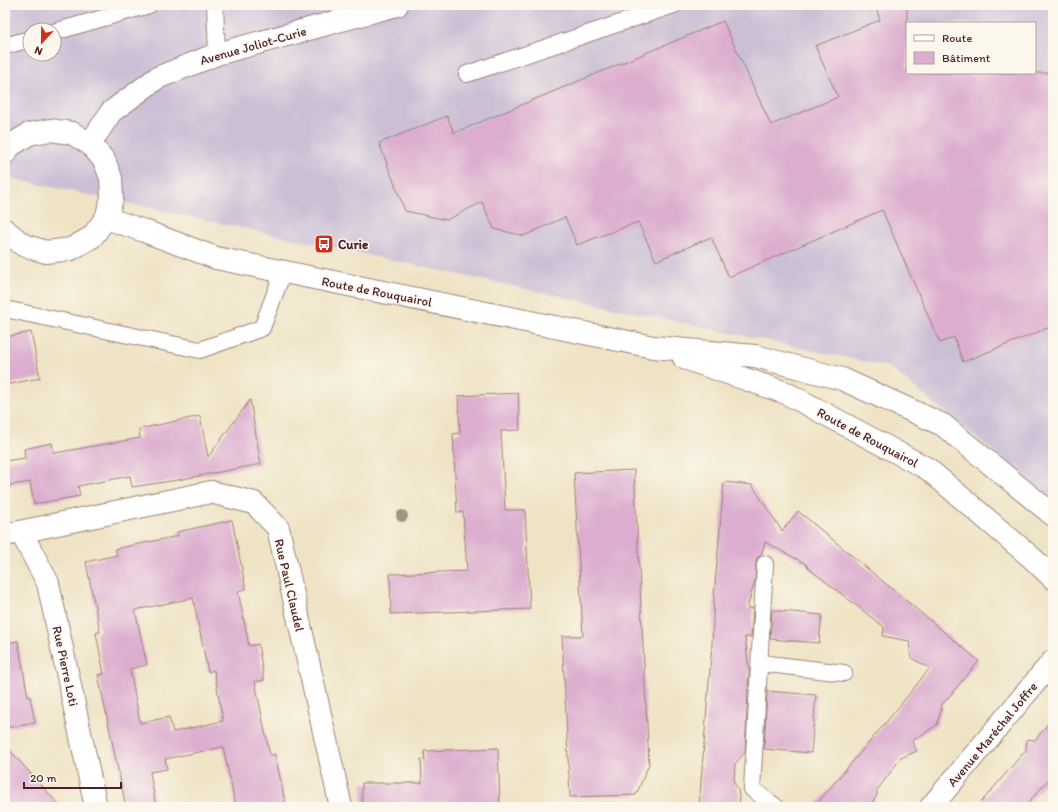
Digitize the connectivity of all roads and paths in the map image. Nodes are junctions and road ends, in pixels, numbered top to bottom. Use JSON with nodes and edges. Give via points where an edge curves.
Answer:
{"nodes":[{"id":1,"x":149,"y":5,"type":"edge"},
{"id":2,"x":215,"y":5,"type":"edge"},
{"id":3,"x":397,"y":5,"type":"edge"},
{"id":4,"x":674,"y":5,"type":"edge"},
{"id":5,"x":62,"y":30,"type":"edge"},
{"id":6,"x":22,"y":41,"type":"edge"},
{"id":7,"x":5,"y":46,"type":"edge"},
{"id":8,"x":217,"y":54,"type":"junction"},
{"id":9,"x":467,"y":74,"type":"dead end"},
{"id":10,"x":90,"y":144,"type":"junction"},
{"id":11,"x":5,"y":153,"type":"edge"},
{"id":12,"x":106,"y":218,"type":"junction"},
{"id":13,"x":5,"y":230,"type":"edge"},
{"id":14,"x":283,"y":272,"type":"junction"},
{"id":15,"x":5,"y":309,"type":"edge"},
{"id":16,"x":653,"y":347,"type":"junction"},
{"id":17,"x":1053,"y":515,"type":"edge"},
{"id":18,"x":13,"y":533,"type":"edge"},
{"id":19,"x":765,"y":564,"type":"dead end"},
{"id":20,"x":1053,"y":578,"type":"edge"},
{"id":21,"x":1053,"y":661,"type":"edge"},
{"id":22,"x":760,"y":662,"type":"junction"},
{"id":23,"x":844,"y":673,"type":"dead end"},
{"id":24,"x":96,"y":807,"type":"edge"},
{"id":25,"x":341,"y":807,"type":"edge"},
{"id":26,"x":776,"y":807,"type":"edge"},
{"id":27,"x":931,"y":807,"type":"edge"}],
"edges":[{"from":1,"to":5,"type":"lane"},
{"from":2,"to":8,"type":"lane"},
{"from":3,"to":8,"type":"street","name":"Avenue Joliot-Curie"},
{"from":4,"to":9,"type":"lane"},
{"from":6,"to":7,"type":"lane"},
{"from":8,"to":10,"type":"street","name":"Avenue Joliot-Curie","via":[[157,78],[111,112]]},
{"from":10,"to":11,"type":"street","via":[[72,133],[50,130],[29,134],[10,146]]},
{"from":10,"to":12,"type":"street","via":[[104,160],[111,178],[112,198]]},
{"from":12,"to":13,"type":"street","via":[[92,237],[71,249],[46,252],[23,244]]},
{"from":12,"to":14,"type":"street","name":"Route de Rouquairol","via":[[216,258]]},
{"from":14,"to":15,"type":"lane","via":[[262,328],[200,350]]},
{"from":14,"to":16,"type":"street","name":"Route de Rouquairol"},
{"from":16,"to":17,"type":"street","name":"Route de Rouquairol","via":[[754,356],[842,379],[943,425]]},
{"from":16,"to":20,"type":"street","name":"Route de Rouquairol","via":[[786,393],[928,469]]},
{"from":18,"to":24,"type":"street","name":"Rue Pierre Loti","via":[[48,583]]},
{"from":18,"to":25,"type":"street","name":"Rue Paul Claudel","via":[[211,492],[254,503],[278,528]]},
{"from":19,"to":22,"type":"lane"},
{"from":21,"to":27,"type":"street","name":"Avenue Maréchal Joffre"},
{"from":22,"to":23,"type":"lane"},
{"from":22,"to":26,"type":"lane","via":[[752,789]]}]}
